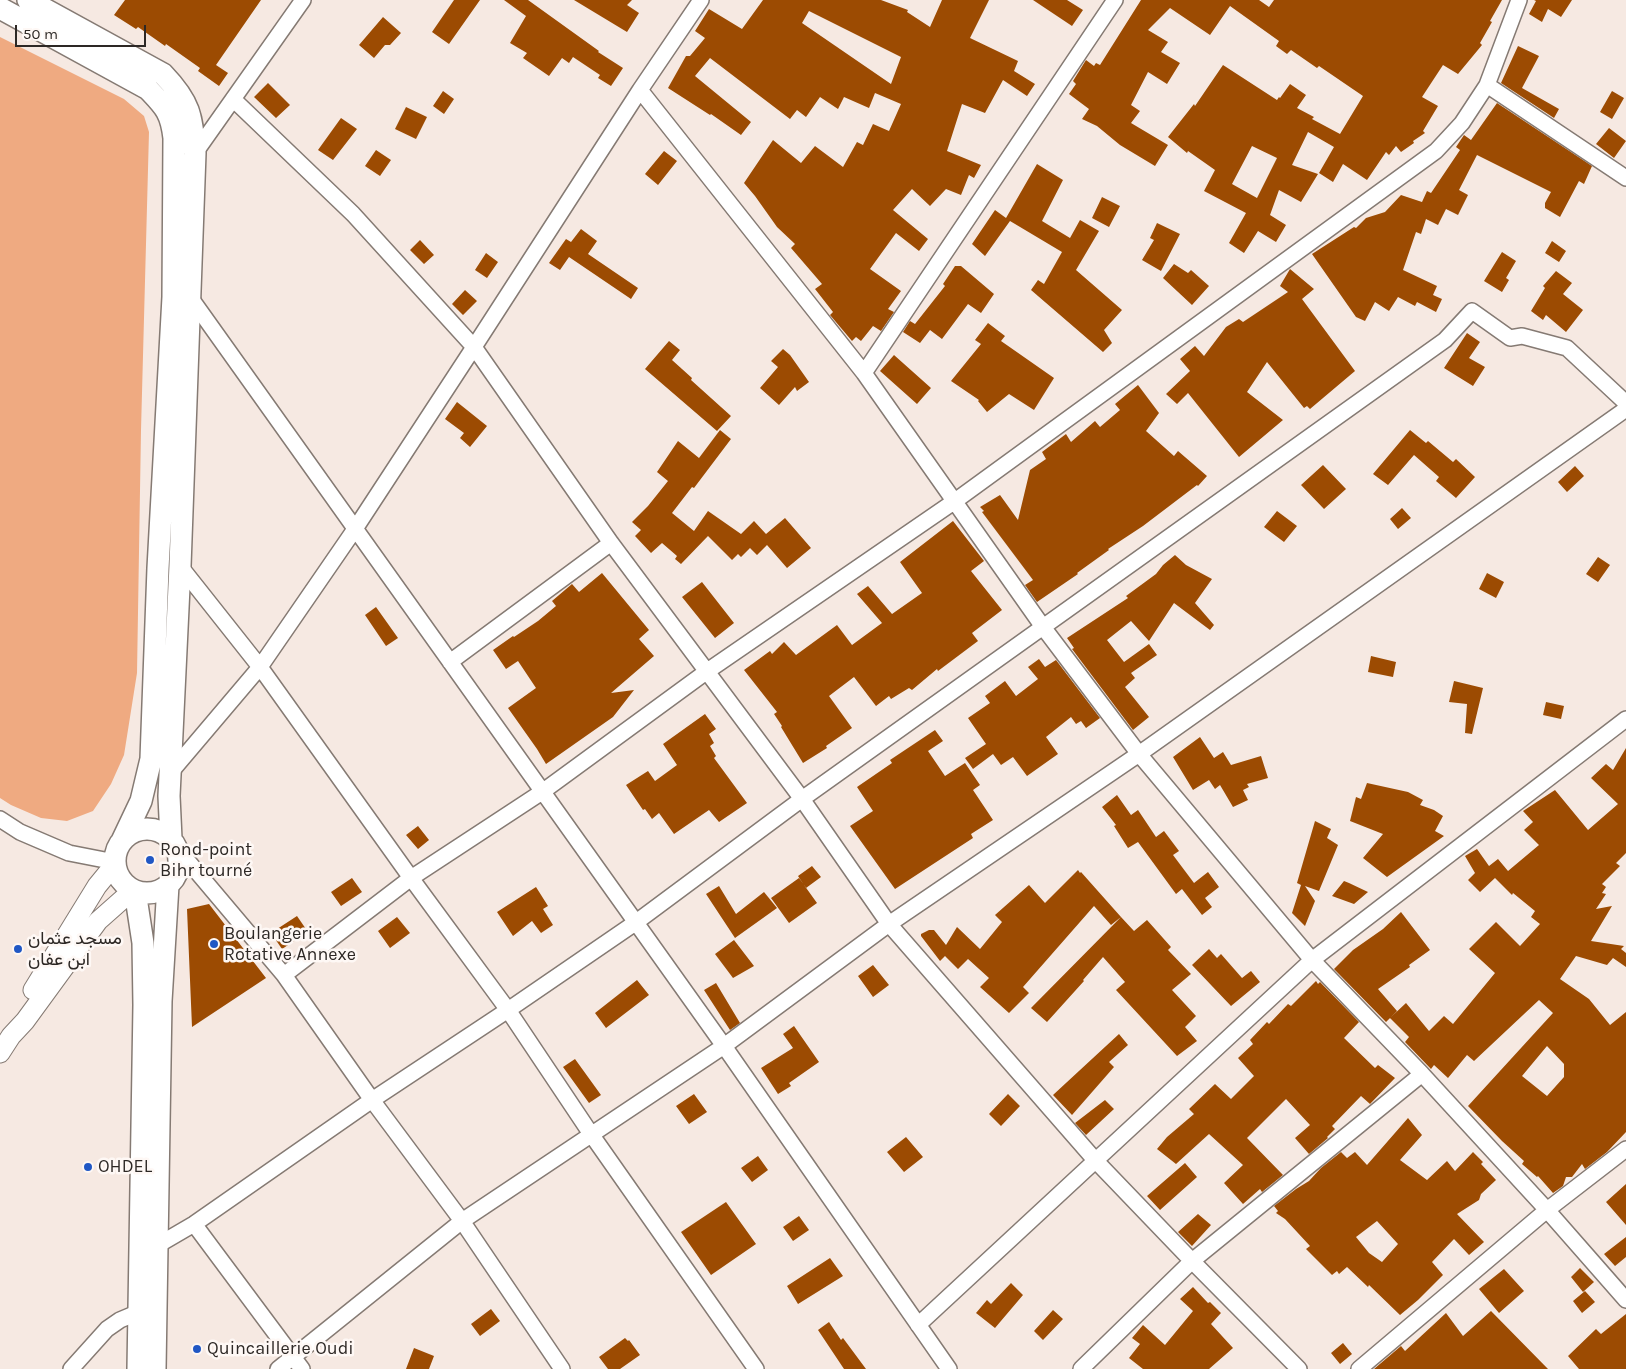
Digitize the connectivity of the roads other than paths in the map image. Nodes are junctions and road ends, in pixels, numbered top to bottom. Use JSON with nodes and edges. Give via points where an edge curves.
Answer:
{"nodes":[{"id":1,"x":28,"y":0,"type":"edge"},
{"id":2,"x":303,"y":0,"type":"edge"},
{"id":3,"x":701,"y":0,"type":"edge"},
{"id":4,"x":1115,"y":0,"type":"edge"},
{"id":5,"x":1519,"y":0,"type":"edge"},
{"id":6,"x":0,"y":8,"type":"edge"},
{"id":7,"x":1487,"y":85,"type":"junction"},
{"id":8,"x":640,"y":90,"type":"junction"},
{"id":9,"x":233,"y":99,"type":"junction"},
{"id":10,"x":195,"y":153,"type":"junction"},
{"id":11,"x":1626,"y":178,"type":"edge"},
{"id":12,"x":190,"y":297,"type":"junction"},
{"id":13,"x":474,"y":347,"type":"junction"},
{"id":14,"x":864,"y":373,"type":"junction"},
{"id":15,"x":1626,"y":403,"type":"edge"},
{"id":16,"x":1626,"y":409,"type":"edge"},
{"id":17,"x":954,"y":501,"type":"junction"},
{"id":18,"x":355,"y":529,"type":"junction"},
{"id":19,"x":612,"y":543,"type":"junction"},
{"id":20,"x":180,"y":566,"type":"junction"},
{"id":21,"x":1043,"y":627,"type":"junction"},
{"id":22,"x":450,"y":662,"type":"junction"},
{"id":23,"x":260,"y":667,"type":"junction"},
{"id":24,"x":706,"y":672,"type":"junction"},
{"id":25,"x":1626,"y":719,"type":"edge"},
{"id":26,"x":1139,"y":754,"type":"junction"},
{"id":27,"x":171,"y":772,"type":"junction"},
{"id":28,"x":542,"y":792,"type":"junction"},
{"id":29,"x":802,"y":799,"type":"junction"},
{"id":30,"x":0,"y":819,"type":"edge"},
{"id":31,"x":122,"y":841,"type":"junction"},
{"id":32,"x":174,"y":843,"type":"junction"},
{"id":33,"x":115,"y":863,"type":"junction"},
{"id":34,"x":411,"y":878,"type":"junction"},
{"id":35,"x":168,"y":885,"type":"junction"},
{"id":36,"x":134,"y":890,"type":"junction"},
{"id":37,"x":635,"y":923,"type":"junction"},
{"id":38,"x":889,"y":924,"type":"junction"},
{"id":39,"x":1312,"y":960,"type":"junction"},
{"id":40,"x":284,"y":975,"type":"junction"},
{"id":41,"x":508,"y":1010,"type":"junction"},
{"id":42,"x":11,"y":1036,"type":"junction"},
{"id":43,"x":724,"y":1046,"type":"junction"},
{"id":44,"x":0,"y":1053,"type":"edge"},
{"id":45,"x":1422,"y":1074,"type":"junction"},
{"id":46,"x":372,"y":1100,"type":"junction"},
{"id":47,"x":591,"y":1134,"type":"junction"},
{"id":48,"x":1626,"y":1149,"type":"edge"},
{"id":49,"x":1095,"y":1160,"type":"junction"},
{"id":50,"x":1547,"y":1210,"type":"junction"},
{"id":51,"x":462,"y":1221,"type":"junction"},
{"id":52,"x":194,"y":1224,"type":"junction"},
{"id":53,"x":158,"y":1245,"type":"junction"},
{"id":54,"x":1192,"y":1261,"type":"junction"},
{"id":55,"x":1626,"y":1300,"type":"edge"},
{"id":56,"x":139,"y":1312,"type":"junction"},
{"id":57,"x":918,"y":1325,"type":"junction"},
{"id":58,"x":293,"y":1356,"type":"junction"},
{"id":59,"x":71,"y":1369,"type":"edge"},
{"id":60,"x":138,"y":1369,"type":"edge"},
{"id":61,"x":155,"y":1369,"type":"edge"},
{"id":62,"x":278,"y":1369,"type":"edge"},
{"id":63,"x":302,"y":1369,"type":"edge"},
{"id":64,"x":562,"y":1369,"type":"edge"},
{"id":65,"x":756,"y":1369,"type":"edge"},
{"id":66,"x":949,"y":1369,"type":"edge"},
{"id":67,"x":1081,"y":1369,"type":"edge"},
{"id":68,"x":1299,"y":1369,"type":"edge"},
{"id":69,"x":1359,"y":1369,"type":"edge"}],
"edges":[{"from":1,"to":10,"type":"main road","via":[[163,74],[187,107]]},
{"from":2,"to":9,"type":"street"},
{"from":3,"to":8,"type":"street"},
{"from":4,"to":14,"type":"street"},
{"from":5,"to":7,"type":"street"},
{"from":6,"to":31,"type":"main road","via":[[148,89],[172,120],[173,296],[151,759],[141,801]]},
{"from":7,"to":11,"type":"street"},
{"from":7,"to":17,"type":"street","via":[[1462,123],[1436,150]]},
{"from":8,"to":13,"type":"street"},
{"from":8,"to":14,"type":"street"},
{"from":9,"to":10,"type":"street"},
{"from":9,"to":13,"type":"street","via":[[353,214]]},
{"from":10,"to":12,"type":"main road"},
{"from":12,"to":18,"type":"street"},
{"from":12,"to":20,"type":"main road"},
{"from":13,"to":18,"type":"street"},
{"from":13,"to":19,"type":"street"},
{"from":14,"to":17,"type":"street"},
{"from":15,"to":21,"type":"street","via":[[1567,348],[1522,336],[1510,338],[1472,311],[1445,340]]},
{"from":16,"to":26,"type":"street"},
{"from":17,"to":21,"type":"street"},
{"from":17,"to":24,"type":"street"},
{"from":18,"to":22,"type":"street"},
{"from":18,"to":23,"type":"street"},
{"from":19,"to":22,"type":"street"},
{"from":19,"to":24,"type":"street"},
{"from":20,"to":23,"type":"street"},
{"from":20,"to":27,"type":"main road"},
{"from":21,"to":26,"type":"street"},
{"from":21,"to":29,"type":"street"},
{"from":22,"to":28,"type":"street"},
{"from":23,"to":27,"type":"street"},
{"from":23,"to":34,"type":"street"},
{"from":24,"to":28,"type":"street"},
{"from":24,"to":29,"type":"street"},
{"from":25,"to":39,"type":"street"},
{"from":26,"to":38,"type":"street"},
{"from":26,"to":39,"type":"street"},
{"from":27,"to":32,"type":"main road","via":[[169,796]]},
{"from":28,"to":34,"type":"street"},
{"from":28,"to":37,"type":"street"},
{"from":29,"to":37,"type":"street"},
{"from":29,"to":38,"type":"street"},
{"from":30,"to":33,"type":"street","via":[[20,832],[69,853]]},
{"from":31,"to":32,"type":"main road","via":[[128,834],[146,829],[164,833]]},
{"from":31,"to":33,"type":"main road"},
{"from":32,"to":35,"type":"main road","via":[[179,868]]},
{"from":32,"to":40,"type":"street"},
{"from":33,"to":36,"type":"main road","via":[[120,879]]},
{"from":33,"to":42,"type":"street","via":[[65,936],[20,1013]]},
{"from":34,"to":40,"type":"street"},
{"from":34,"to":41,"type":"street"},
{"from":35,"to":36,"type":"main road","via":[[149,893]]},
{"from":35,"to":53,"type":"main road","via":[[161,1002]]},
{"from":36,"to":42,"type":"street","via":[[98,921]]},
{"from":36,"to":56,"type":"main road","via":[[143,943],[144,1005]]},
{"from":37,"to":41,"type":"street"},
{"from":37,"to":43,"type":"street"},
{"from":38,"to":43,"type":"street"},
{"from":38,"to":49,"type":"street"},
{"from":39,"to":45,"type":"street"},
{"from":39,"to":49,"type":"street"},
{"from":40,"to":46,"type":"street"},
{"from":41,"to":46,"type":"street"},
{"from":41,"to":47,"type":"street"},
{"from":42,"to":44,"type":"street"},
{"from":43,"to":47,"type":"street"},
{"from":43,"to":57,"type":"street"},
{"from":45,"to":50,"type":"street"},
{"from":45,"to":54,"type":"street"},
{"from":46,"to":51,"type":"street"},
{"from":46,"to":52,"type":"street"},
{"from":47,"to":51,"type":"street"},
{"from":47,"to":65,"type":"street"},
{"from":48,"to":50,"type":"street"},
{"from":49,"to":54,"type":"street"},
{"from":49,"to":57,"type":"street"},
{"from":50,"to":55,"type":"street"},
{"from":50,"to":69,"type":"street"},
{"from":51,"to":58,"type":"street"},
{"from":51,"to":64,"type":"street"},
{"from":52,"to":53,"type":"street"},
{"from":52,"to":58,"type":"street"},
{"from":53,"to":61,"type":"main road"},
{"from":54,"to":67,"type":"street"},
{"from":54,"to":68,"type":"street"},
{"from":56,"to":59,"type":"street","via":[[107,1329]]},
{"from":56,"to":60,"type":"main road"},
{"from":57,"to":66,"type":"street"},
{"from":58,"to":62,"type":"street"},
{"from":58,"to":63,"type":"street"}]}
